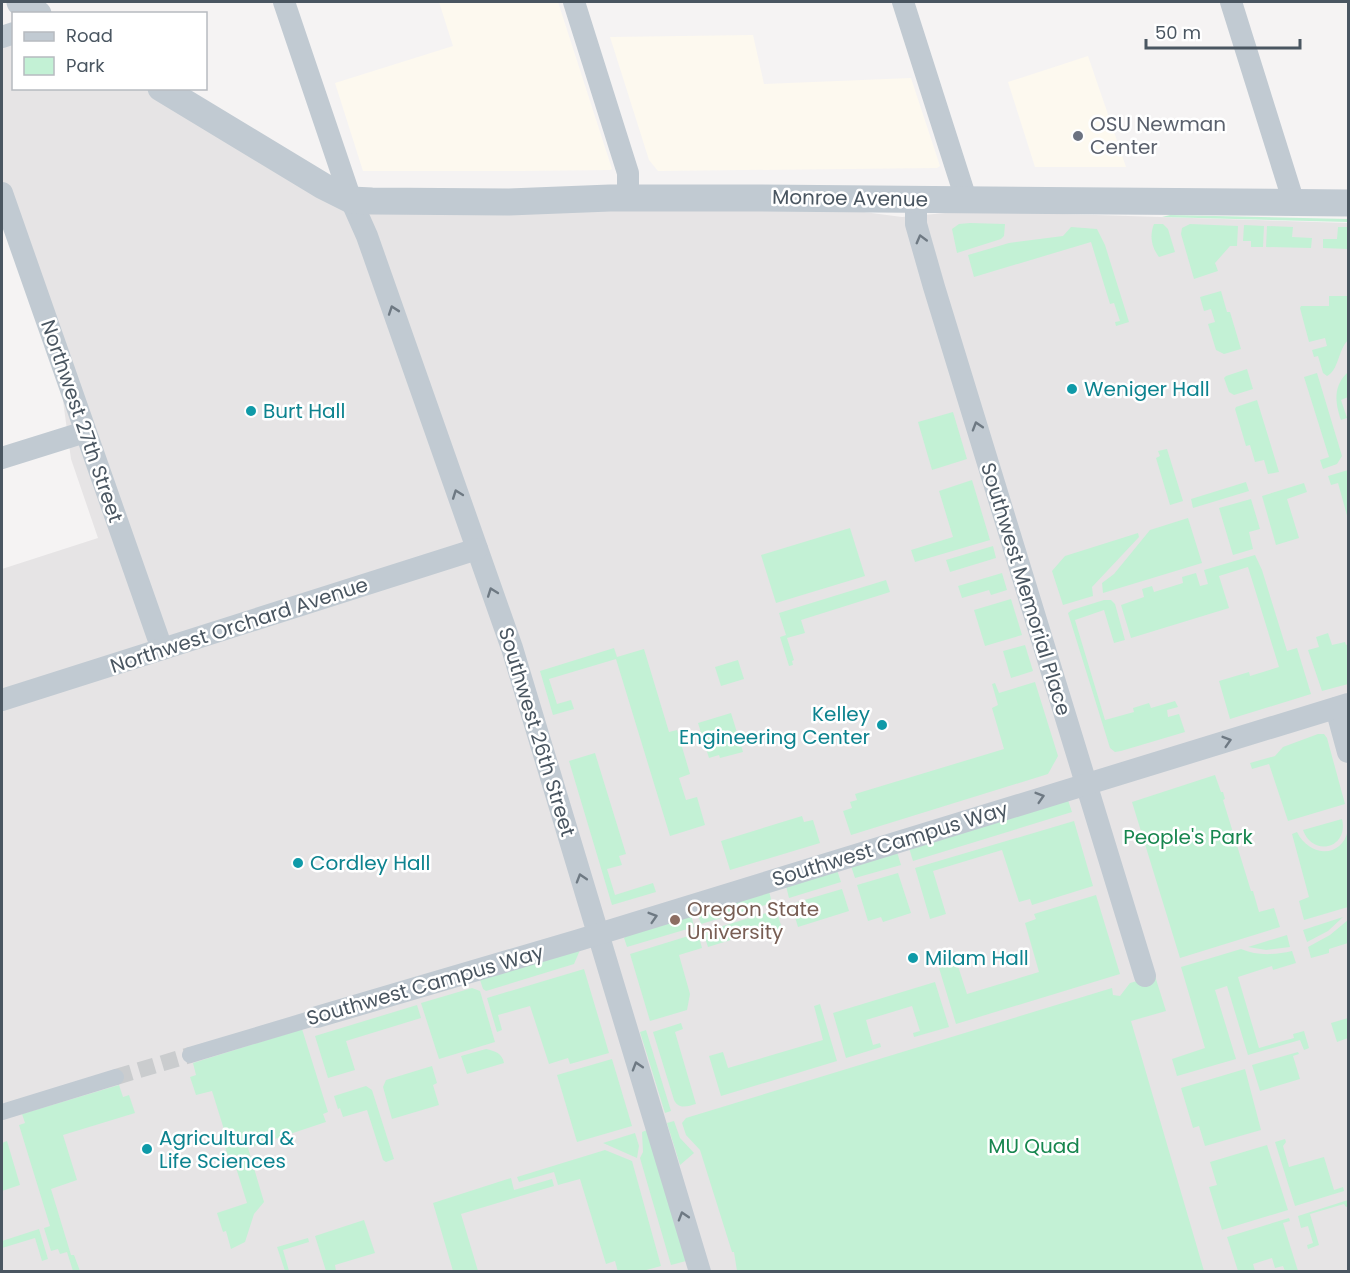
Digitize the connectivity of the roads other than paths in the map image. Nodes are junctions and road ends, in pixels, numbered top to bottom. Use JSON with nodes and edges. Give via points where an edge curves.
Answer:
{"nodes":[{"id":1,"x":20,"y":2,"type":"edge"},
{"id":2,"x":284,"y":2,"type":"edge"},
{"id":3,"x":574,"y":2,"type":"edge"},
{"id":4,"x":903,"y":2,"type":"edge"},
{"id":5,"x":1231,"y":2,"type":"edge"},
{"id":6,"x":35,"y":12,"type":"edge"},
{"id":7,"x":164,"y":90,"type":"edge"},
{"id":8,"x":2,"y":193,"type":"edge"},
{"id":9,"x":628,"y":198,"type":"junction"},
{"id":10,"x":966,"y":199,"type":"junction"},
{"id":11,"x":351,"y":200,"type":"junction"},
{"id":12,"x":916,"y":200,"type":"junction"},
{"id":13,"x":1294,"y":203,"type":"junction"},
{"id":14,"x":1348,"y":203,"type":"edge"},
{"id":15,"x":86,"y":432,"type":"junction"},
{"id":16,"x":2,"y":458,"type":"edge"},
{"id":17,"x":477,"y":549,"type":"junction"},
{"id":18,"x":162,"y":649,"type":"junction"},
{"id":19,"x":2,"y":700,"type":"edge"},
{"id":20,"x":1342,"y":706,"type":"edge"},
{"id":21,"x":1348,"y":752,"type":"edge"},
{"id":22,"x":1086,"y":783,"type":"junction"},
{"id":23,"x":598,"y":934,"type":"junction"},
{"id":24,"x":1145,"y":976,"type":"dead end"},
{"id":25,"x":317,"y":1017,"type":"joint"},
{"id":26,"x":190,"y":1055,"type":"tunnel mouth"},
{"id":27,"x":116,"y":1077,"type":"tunnel mouth"},
{"id":28,"x":2,"y":1112,"type":"edge"},
{"id":29,"x":700,"y":1272,"type":"edge"}],
"edges":[{"from":1,"to":6,"type":"street"},
{"from":2,"to":11,"type":"street","name":"Southwest 26th Street"},
{"from":3,"to":9,"type":"street","via":[[628,173]]},
{"from":4,"to":10,"type":"street"},
{"from":5,"to":13,"type":"street"},
{"from":7,"to":11,"type":"street"},
{"from":8,"to":15,"type":"street","name":"Northwest 27th Street"},
{"from":9,"to":11,"type":"street","name":"Monroe Avenue","via":[[508,202]]},
{"from":9,"to":12,"type":"street","name":"Monroe Avenue"},
{"from":10,"to":12,"type":"street","name":"Monroe Avenue"},
{"from":10,"to":13,"type":"street","name":"Monroe Avenue"},
{"from":17,"to":11,"type":"street","name":"Southwest 26th Street","one_way":true},
{"from":22,"to":12,"type":"street","name":"Southwest Memorial Place","one_way":true,"via":[[934,287],[916,224]]},
{"from":13,"to":14,"type":"street","name":"Monroe Avenue"},
{"from":15,"to":16,"type":"street"},
{"from":15,"to":18,"type":"street","name":"Northwest 27th Street"},
{"from":17,"to":18,"type":"street","name":"Northwest Orchard Avenue"},
{"from":23,"to":17,"type":"street","name":"Southwest 26th Street","one_way":true,"via":[[515,657]]},
{"from":18,"to":19,"type":"street","name":"Northwest Orchard Avenue"},
{"from":20,"to":21,"type":"street"},
{"from":22,"to":20,"type":"street","name":"Southwest Campus Way","one_way":true},
{"from":23,"to":22,"type":"street","name":"Southwest Campus Way","one_way":true},
{"from":22,"to":24,"type":"street","name":"Southwest Memorial Place"},
{"from":23,"to":25,"type":"street","name":"Southwest Campus Way"},
{"from":29,"to":23,"type":"street","name":"Southwest 26th Street","one_way":true},
{"from":25,"to":26,"type":"street","name":"Southwest Campus Way"},
{"from":27,"to":28,"type":"street"}]}
